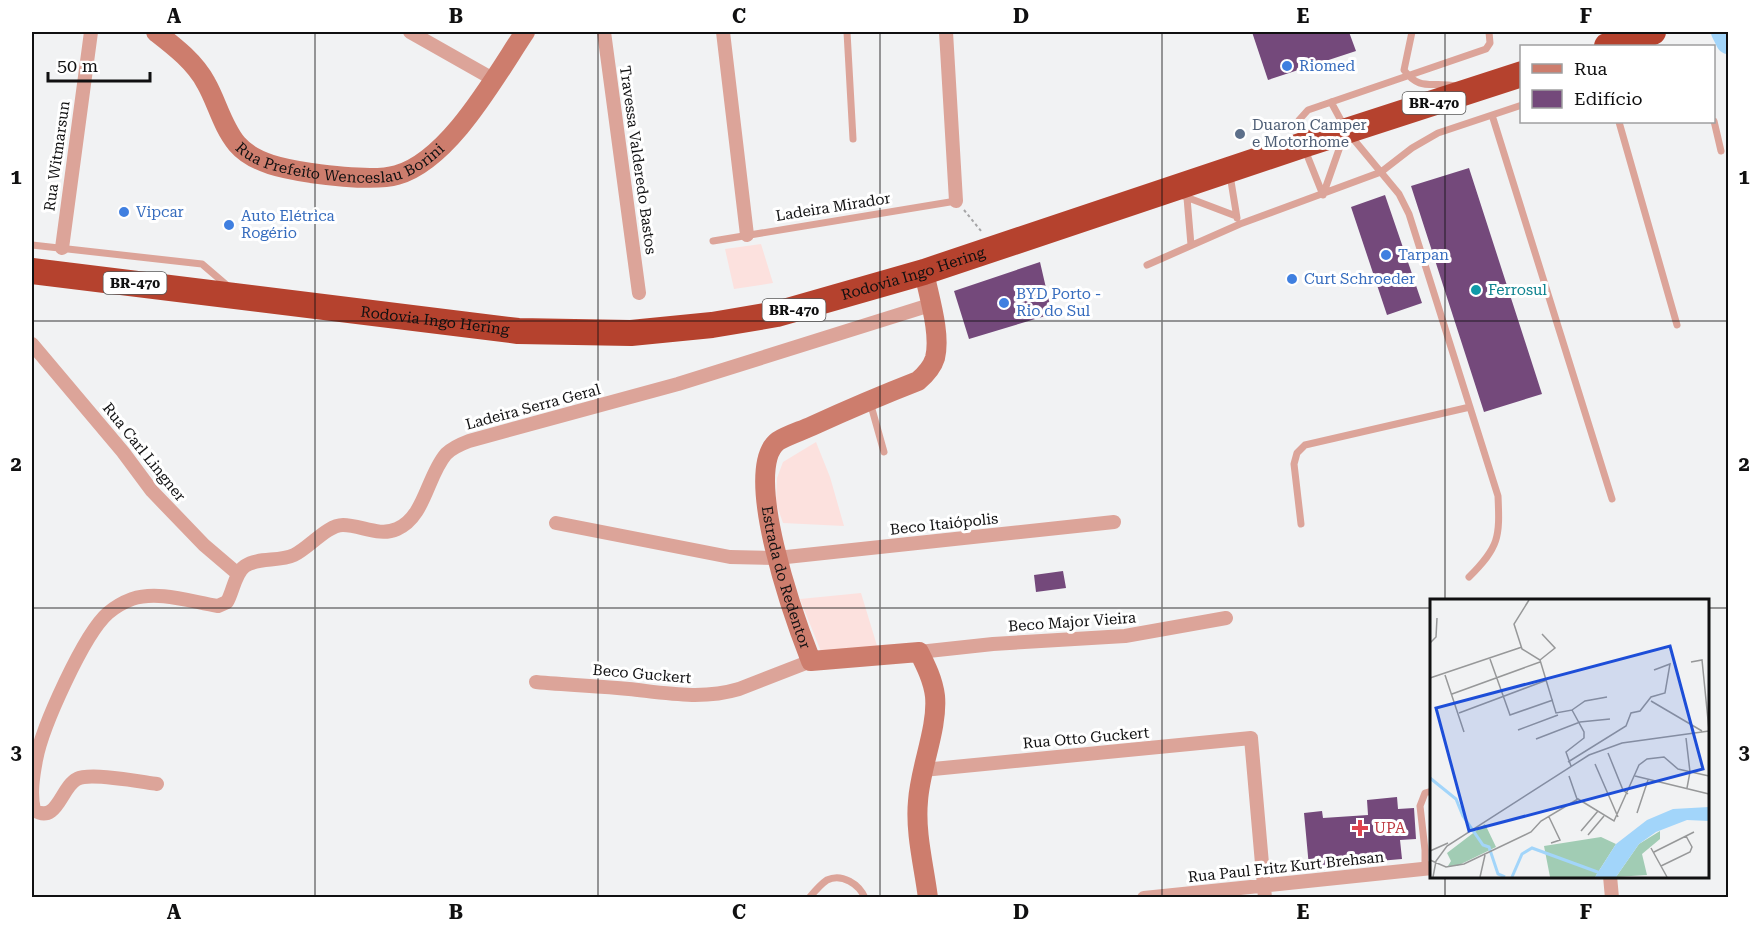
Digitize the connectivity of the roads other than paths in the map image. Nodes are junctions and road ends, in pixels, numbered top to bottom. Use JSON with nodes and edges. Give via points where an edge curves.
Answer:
{"nodes":[{"id":1,"x":91,"y":32,"type":"edge"},
{"id":2,"x":156,"y":32,"type":"edge"},
{"id":3,"x":410,"y":32,"type":"edge"},
{"id":4,"x":525,"y":32,"type":"edge"},
{"id":5,"x":604,"y":32,"type":"edge"},
{"id":6,"x":723,"y":32,"type":"edge"},
{"id":7,"x":847,"y":32,"type":"edge"},
{"id":8,"x":946,"y":32,"type":"edge"},
{"id":9,"x":1412,"y":32,"type":"edge"},
{"id":10,"x":1489,"y":32,"type":"edge"},
{"id":11,"x":1653,"y":32,"type":"edge"},
{"id":12,"x":1610,"y":45,"type":"edge"},
{"id":13,"x":1520,"y":74,"type":"edge"},
{"id":14,"x":1409,"y":76,"type":"junction"},
{"id":15,"x":493,"y":79,"type":"junction"},
{"id":16,"x":1473,"y":90,"type":"junction"},
{"id":17,"x":1331,"y":102,"type":"junction"},
{"id":18,"x":1520,"y":105,"type":"edge"},
{"id":19,"x":1492,"y":115,"type":"junction"},
{"id":20,"x":1619,"y":123,"type":"edge"},
{"id":21,"x":1714,"y":123,"type":"edge"},
{"id":22,"x":1346,"y":131,"type":"junction"},
{"id":23,"x":853,"y":139,"type":"dead end"},
{"id":24,"x":1303,"y":145,"type":"junction"},
{"id":25,"x":1721,"y":151,"type":"dead end"},
{"id":26,"x":1229,"y":170,"type":"junction"},
{"id":27,"x":1381,"y":172,"type":"junction"},
{"id":28,"x":1177,"y":194,"type":"junction"},
{"id":29,"x":1323,"y":195,"type":"junction"},
{"id":30,"x":956,"y":201,"type":"joint"},
{"id":31,"x":1236,"y":216,"type":"junction"},
{"id":32,"x":1240,"y":224,"type":"junction"},
{"id":33,"x":747,"y":235,"type":"junction"},
{"id":34,"x":713,"y":241,"type":"dead end"},
{"id":35,"x":32,"y":245,"type":"edge"},
{"id":36,"x":1191,"y":245,"type":"junction"},
{"id":37,"x":62,"y":248,"type":"junction"},
{"id":38,"x":1147,"y":265,"type":"dead end"},
{"id":39,"x":32,"y":271,"type":"edge"},
{"id":40,"x":924,"y":272,"type":"junction"},
{"id":41,"x":639,"y":293,"type":"dead end"},
{"id":42,"x":239,"y":295,"type":"junction"},
{"id":43,"x":930,"y":305,"type":"junction"},
{"id":44,"x":1677,"y":325,"type":"dead end"},
{"id":45,"x":32,"y":344,"type":"edge"},
{"id":46,"x":870,"y":400,"type":"junction"},
{"id":47,"x":1470,"y":407,"type":"junction"},
{"id":48,"x":884,"y":452,"type":"dead end"},
{"id":49,"x":1612,"y":499,"type":"dead end"},
{"id":50,"x":1114,"y":522,"type":"dead end"},
{"id":51,"x":556,"y":523,"type":"dead end"},
{"id":52,"x":1300,"y":524,"type":"dead end"},
{"id":53,"x":777,"y":558,"type":"junction"},
{"id":54,"x":238,"y":573,"type":"junction"},
{"id":55,"x":1469,"y":577,"type":"dead end"},
{"id":56,"x":1226,"y":618,"type":"dead end"},
{"id":57,"x":920,"y":652,"type":"junction"},
{"id":58,"x":811,"y":661,"type":"junction"},
{"id":59,"x":536,"y":682,"type":"dead end"},
{"id":60,"x":924,"y":770,"type":"junction"},
{"id":61,"x":157,"y":784,"type":"dead end"},
{"id":62,"x":1430,"y":791,"type":"edge"},
{"id":63,"x":1428,"y":869,"type":"edge"},
{"id":64,"x":1610,"y":878,"type":"edge"},
{"id":65,"x":1265,"y":892,"type":"edge"},
{"id":66,"x":809,"y":897,"type":"edge"},
{"id":67,"x":865,"y":897,"type":"edge"},
{"id":68,"x":928,"y":897,"type":"edge"},
{"id":69,"x":1144,"y":897,"type":"edge"},
{"id":70,"x":1612,"y":897,"type":"edge"}],
"edges":[{"from":1,"to":37,"type":"street","name":"Rua Witmarsun"},
{"from":2,"to":15,"type":"street","name":"Rua Prefeito Wenceslau Borini","via":[[186,57],[206,82],[237,145],[269,163],[328,175],[396,176],[414,169],[443,146]]},
{"from":3,"to":15,"type":"street"},
{"from":4,"to":15,"type":"street","name":"Rua Prefeito Wenceslau Borini"},
{"from":5,"to":41,"type":"street","name":"Travessa Valderedo Bastos"},
{"from":6,"to":33,"type":"street"},
{"from":7,"to":23,"type":"lane"},
{"from":8,"to":30,"type":"street"},
{"from":9,"to":14,"type":"lane","via":[[1404,69]]},
{"from":10,"to":14,"type":"lane","via":[[1486,49]]},
{"from":11,"to":12,"type":"highway"},
{"from":13,"to":16,"type":"highway","name":"Rodovia Ingo Hering","number":"BR-470"},
{"from":14,"to":16,"type":"lane","via":[[1419,84]]},
{"from":14,"to":17,"type":"lane"},
{"from":16,"to":22,"type":"highway","name":"Rodovia Ingo Hering","number":"BR-470"},
{"from":17,"to":22,"type":"lane"},
{"from":17,"to":24,"type":"lane","via":[[1308,110],[1299,120]]},
{"from":18,"to":19,"type":"lane"},
{"from":19,"to":27,"type":"lane","via":[[1438,133]]},
{"from":19,"to":49,"type":"lane"},
{"from":20,"to":44,"type":"lane"},
{"from":21,"to":25,"type":"lane"},
{"from":22,"to":24,"type":"highway","name":"Rodovia Ingo Hering","number":"BR-470"},
{"from":22,"to":27,"type":"lane"},
{"from":22,"to":29,"type":"lane"},
{"from":24,"to":26,"type":"highway","name":"Rodovia Ingo Hering","number":"BR-470"},
{"from":24,"to":29,"type":"lane"},
{"from":26,"to":28,"type":"highway","name":"Rodovia Ingo Hering","number":"BR-470"},
{"from":26,"to":31,"type":"lane"},
{"from":27,"to":29,"type":"lane"},
{"from":27,"to":47,"type":"lane","via":[[1409,214]]},
{"from":28,"to":31,"type":"lane"},
{"from":28,"to":36,"type":"lane"},
{"from":28,"to":40,"type":"highway","name":"Rodovia Ingo Hering","number":"BR-470"},
{"from":29,"to":32,"type":"lane"},
{"from":30,"to":33,"type":"lane","name":"Ladeira Mirador"},
{"from":31,"to":32,"type":"lane"},
{"from":32,"to":36,"type":"lane"},
{"from":33,"to":34,"type":"lane","name":"Ladeira Mirador"},
{"from":35,"to":37,"type":"lane"},
{"from":36,"to":38,"type":"lane"},
{"from":37,"to":42,"type":"lane","via":[[202,264]]},
{"from":39,"to":42,"type":"highway","name":"Rodovia Ingo Hering","number":"BR-470"},
{"from":40,"to":42,"type":"highway","name":"Rodovia Ingo Hering","number":"BR-470","via":[[777,314],[631,333],[518,331]]},
{"from":40,"to":43,"type":"street","name":"Estrada do Redentor"},
{"from":43,"to":46,"type":"street","name":"Estrada do Redentor","via":[[937,342],[927,372],[918,381]]},
{"from":43,"to":54,"type":"street","name":"Ladeira Serra Geral","via":[[678,384],[457,446],[446,454],[411,519],[399,528],[390,532],[371,531],[341,524],[292,556],[252,563]]},
{"from":45,"to":54,"type":"street","name":"Rua Carl Lingner","via":[[152,491],[204,545]]},
{"from":46,"to":48,"type":"lane"},
{"from":46,"to":53,"type":"street","name":"Estrada do Redentor","via":[[778,442],[770,452],[764,483]]},
{"from":47,"to":52,"type":"lane","via":[[1305,445],[1294,464]]},
{"from":47,"to":55,"type":"lane","via":[[1498,496],[1500,529],[1487,559]]},
{"from":50,"to":53,"type":"street","name":"Beco Itaiópolis"},
{"from":51,"to":53,"type":"street","name":"Beco Itaiópolis","via":[[730,557]]},
{"from":53,"to":58,"type":"street","name":"Estrada do Redentor"},
{"from":54,"to":61,"type":"street","via":[[227,602],[218,606],[148,596],[133,598],[107,614],[82,650],[60,694],[36,759],[32,799],[34,810],[47,814],[54,810],[67,786],[78,778]]},
{"from":56,"to":57,"type":"street","name":"Beco Major Vieira","via":[[1125,636]]},
{"from":57,"to":58,"type":"street","name":"Estrada do Redentor"},
{"from":57,"to":60,"type":"street","via":[[935,696]]},
{"from":58,"to":59,"type":"street","name":"Beco Guckert","via":[[727,693],[698,696]]},
{"from":60,"to":65,"type":"street","name":"Rua Otto Guckert","via":[[1251,738]]},
{"from":60,"to":68,"type":"street","via":[[917,815]]},
{"from":62,"to":63,"type":"lane","via":[[1425,793],[1420,806]]},
{"from":63,"to":65,"type":"street","name":"Rua Paul Fritz Kurt Brehsan"},
{"from":64,"to":70,"type":"street"},
{"from":65,"to":69,"type":"street","name":"Rua Paul Fritz Kurt Brehsan"},
{"from":66,"to":67,"type":"lane","via":[[828,880],[839,878],[852,882]]}]}
